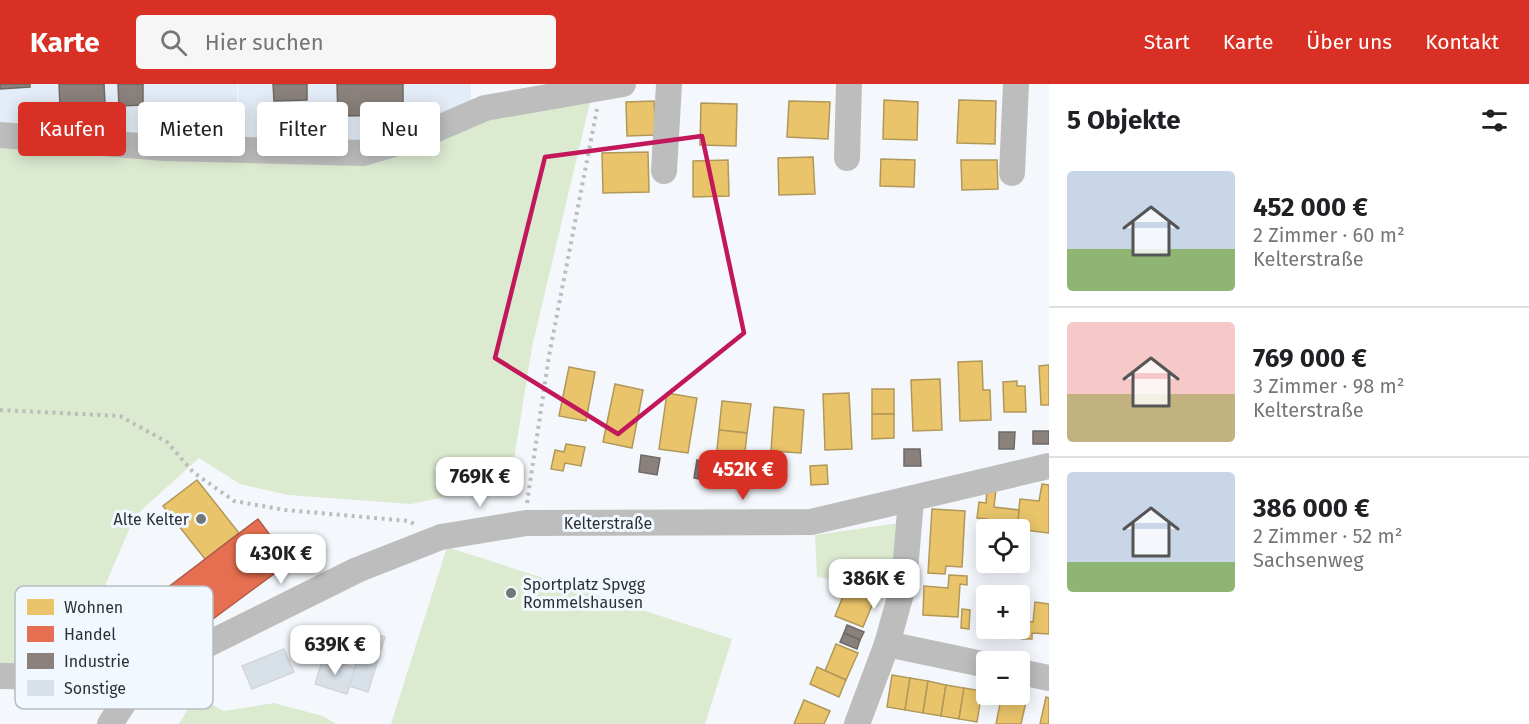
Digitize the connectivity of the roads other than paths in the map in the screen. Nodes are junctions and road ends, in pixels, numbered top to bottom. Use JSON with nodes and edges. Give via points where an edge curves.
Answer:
{"nodes":[{"id":1,"x":669,"y":84,"type":"edge"},
{"id":2,"x":849,"y":84,"type":"edge"},
{"id":3,"x":1017,"y":84,"type":"edge"},
{"id":4,"x":612,"y":86,"type":"edge"},
{"id":5,"x":486,"y":96,"type":"edge"},
{"id":6,"x":0,"y":135,"type":"edge"},
{"id":7,"x":847,"y":158,"type":"dead end"},
{"id":8,"x":664,"y":171,"type":"dead end"},
{"id":9,"x":1011,"y":173,"type":"dead end"},
{"id":10,"x":1049,"y":466,"type":"edge"},
{"id":11,"x":911,"y":500,"type":"junction"},
{"id":12,"x":213,"y":642,"type":"edge"},
{"id":13,"x":887,"y":644,"type":"junction"},
{"id":14,"x":976,"y":663,"type":"edge"},
{"id":15,"x":1030,"y":674,"type":"edge"},
{"id":16,"x":0,"y":676,"type":"edge"},
{"id":17,"x":15,"y":676,"type":"edge"},
{"id":18,"x":1049,"y":678,"type":"edge"},
{"id":19,"x":120,"y":709,"type":"edge"},
{"id":20,"x":110,"y":724,"type":"edge"},
{"id":21,"x":857,"y":724,"type":"edge"}],
"edges":[{"from":1,"to":8,"type":"street"},
{"from":2,"to":7,"type":"street"},
{"from":3,"to":9,"type":"street"},
{"from":4,"to":5,"type":"street"},
{"from":5,"to":6,"type":"street","via":[[418,134],[363,153],[165,148]]},
{"from":10,"to":11,"type":"street","name":"Kelterstraße"},
{"from":11,"to":12,"type":"street","name":"Kelterstraße","via":[[811,522],[526,523],[441,537],[357,570]]},
{"from":11,"to":13,"type":"street","via":[[904,583]]},
{"from":13,"to":14,"type":"street"},
{"from":13,"to":21,"type":"street"},
{"from":15,"to":18,"type":"street"},
{"from":16,"to":17,"type":"street"},
{"from":19,"to":20,"type":"street"}]}
